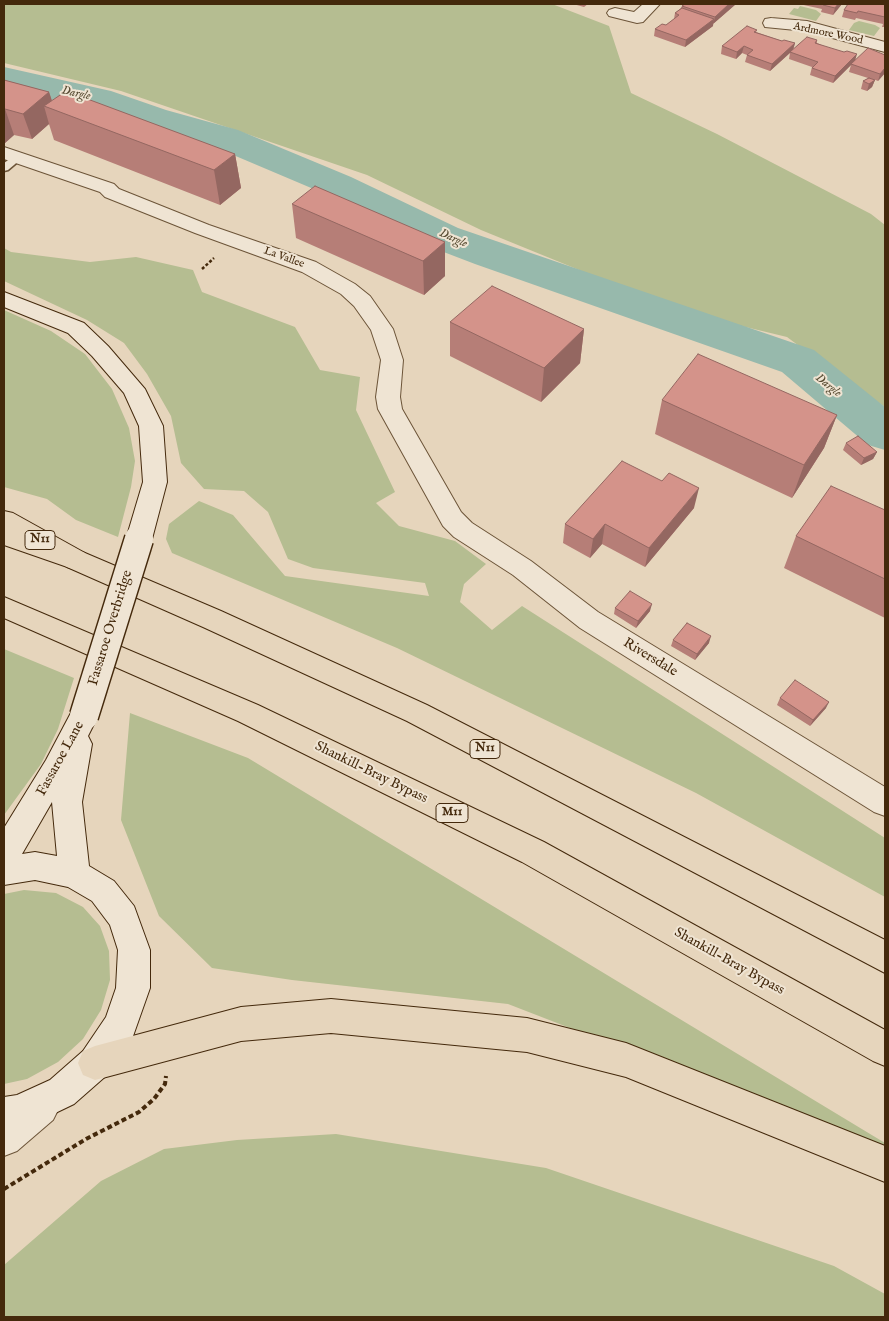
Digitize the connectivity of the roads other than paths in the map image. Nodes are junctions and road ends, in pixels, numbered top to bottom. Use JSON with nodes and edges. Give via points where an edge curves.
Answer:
{"nodes":[{"id":1,"x":652,"y":4,"type":"edge"},
{"id":2,"x":615,"y":13,"type":"dead end"},
{"id":3,"x":771,"y":23,"type":"dead end"},
{"id":4,"x":885,"y":47,"type":"edge"},
{"id":5,"x":8,"y":159,"type":"edge"},
{"id":6,"x":4,"y":299,"type":"edge"},
{"id":7,"x":436,"y":490,"type":"joint"},
{"id":8,"x":4,"y":520,"type":"edge"},
{"id":9,"x":4,"y":535,"type":"edge"},
{"id":10,"x":76,"y":560,"type":"junction"},
{"id":11,"x":4,"y":607,"type":"edge"},
{"id":12,"x":84,"y":716,"type":"junction"},
{"id":13,"x":885,"y":803,"type":"edge"},
{"id":14,"x":4,"y":855,"type":"edge"},
{"id":15,"x":4,"y":871,"type":"edge"},
{"id":16,"x":74,"y":874,"type":"junction"},
{"id":17,"x":885,"y":957,"type":"edge"},
{"id":18,"x":885,"y":1050,"type":"edge"},
{"id":19,"x":95,"y":1063,"type":"junction"},
{"id":20,"x":62,"y":1092,"type":"junction"},
{"id":21,"x":4,"y":1115,"type":"edge"},
{"id":22,"x":4,"y":1138,"type":"edge"},
{"id":23,"x":885,"y":1164,"type":"edge"}],
"edges":[{"from":1,"to":2,"type":"street","via":[[637,18]]},
{"from":3,"to":4,"type":"street","name":"Ardmore Wood","via":[[807,26]]},
{"from":5,"to":7,"type":"street","name":"La Vallee","via":[[107,188],[112,193],[202,229],[309,267],[348,289],[382,329],[392,360],[390,409]]},
{"from":6,"to":12,"type":"street","name":"Fassaroe Overbridge","bridge":true,"via":[[76,328],[134,389],[151,426],[155,482]]},
{"from":7,"to":13,"type":"street","name":"Riversdale","via":[[462,530],[522,568],[589,620]]},
{"from":8,"to":10,"type":"highway","number":"N11"},
{"from":9,"to":10,"type":"highway"},
{"from":10,"to":17,"type":"highway","number":"N11","via":[[417,713]]},
{"from":11,"to":18,"type":"highway","name":"Shankill-Bray Bypass","number":"M11","via":[[248,713],[534,852]]},
{"from":12,"to":14,"type":"street","name":"Fassaroe Lane"},
{"from":12,"to":16,"type":"street","name":"Fassaroe Lane","via":[[67,802]]},
{"from":15,"to":16,"type":"street","via":[[34,866]]},
{"from":16,"to":19,"type":"street","via":[[103,891],[123,917],[134,950],[133,988],[120,1027]]},
{"from":19,"to":20,"type":"street"},
{"from":19,"to":23,"type":"highway","via":[[241,1024],[331,1016],[527,1035],[626,1060]]},
{"from":20,"to":21,"type":"street","via":[[20,1112]]},
{"from":20,"to":22,"type":"street"}]}
